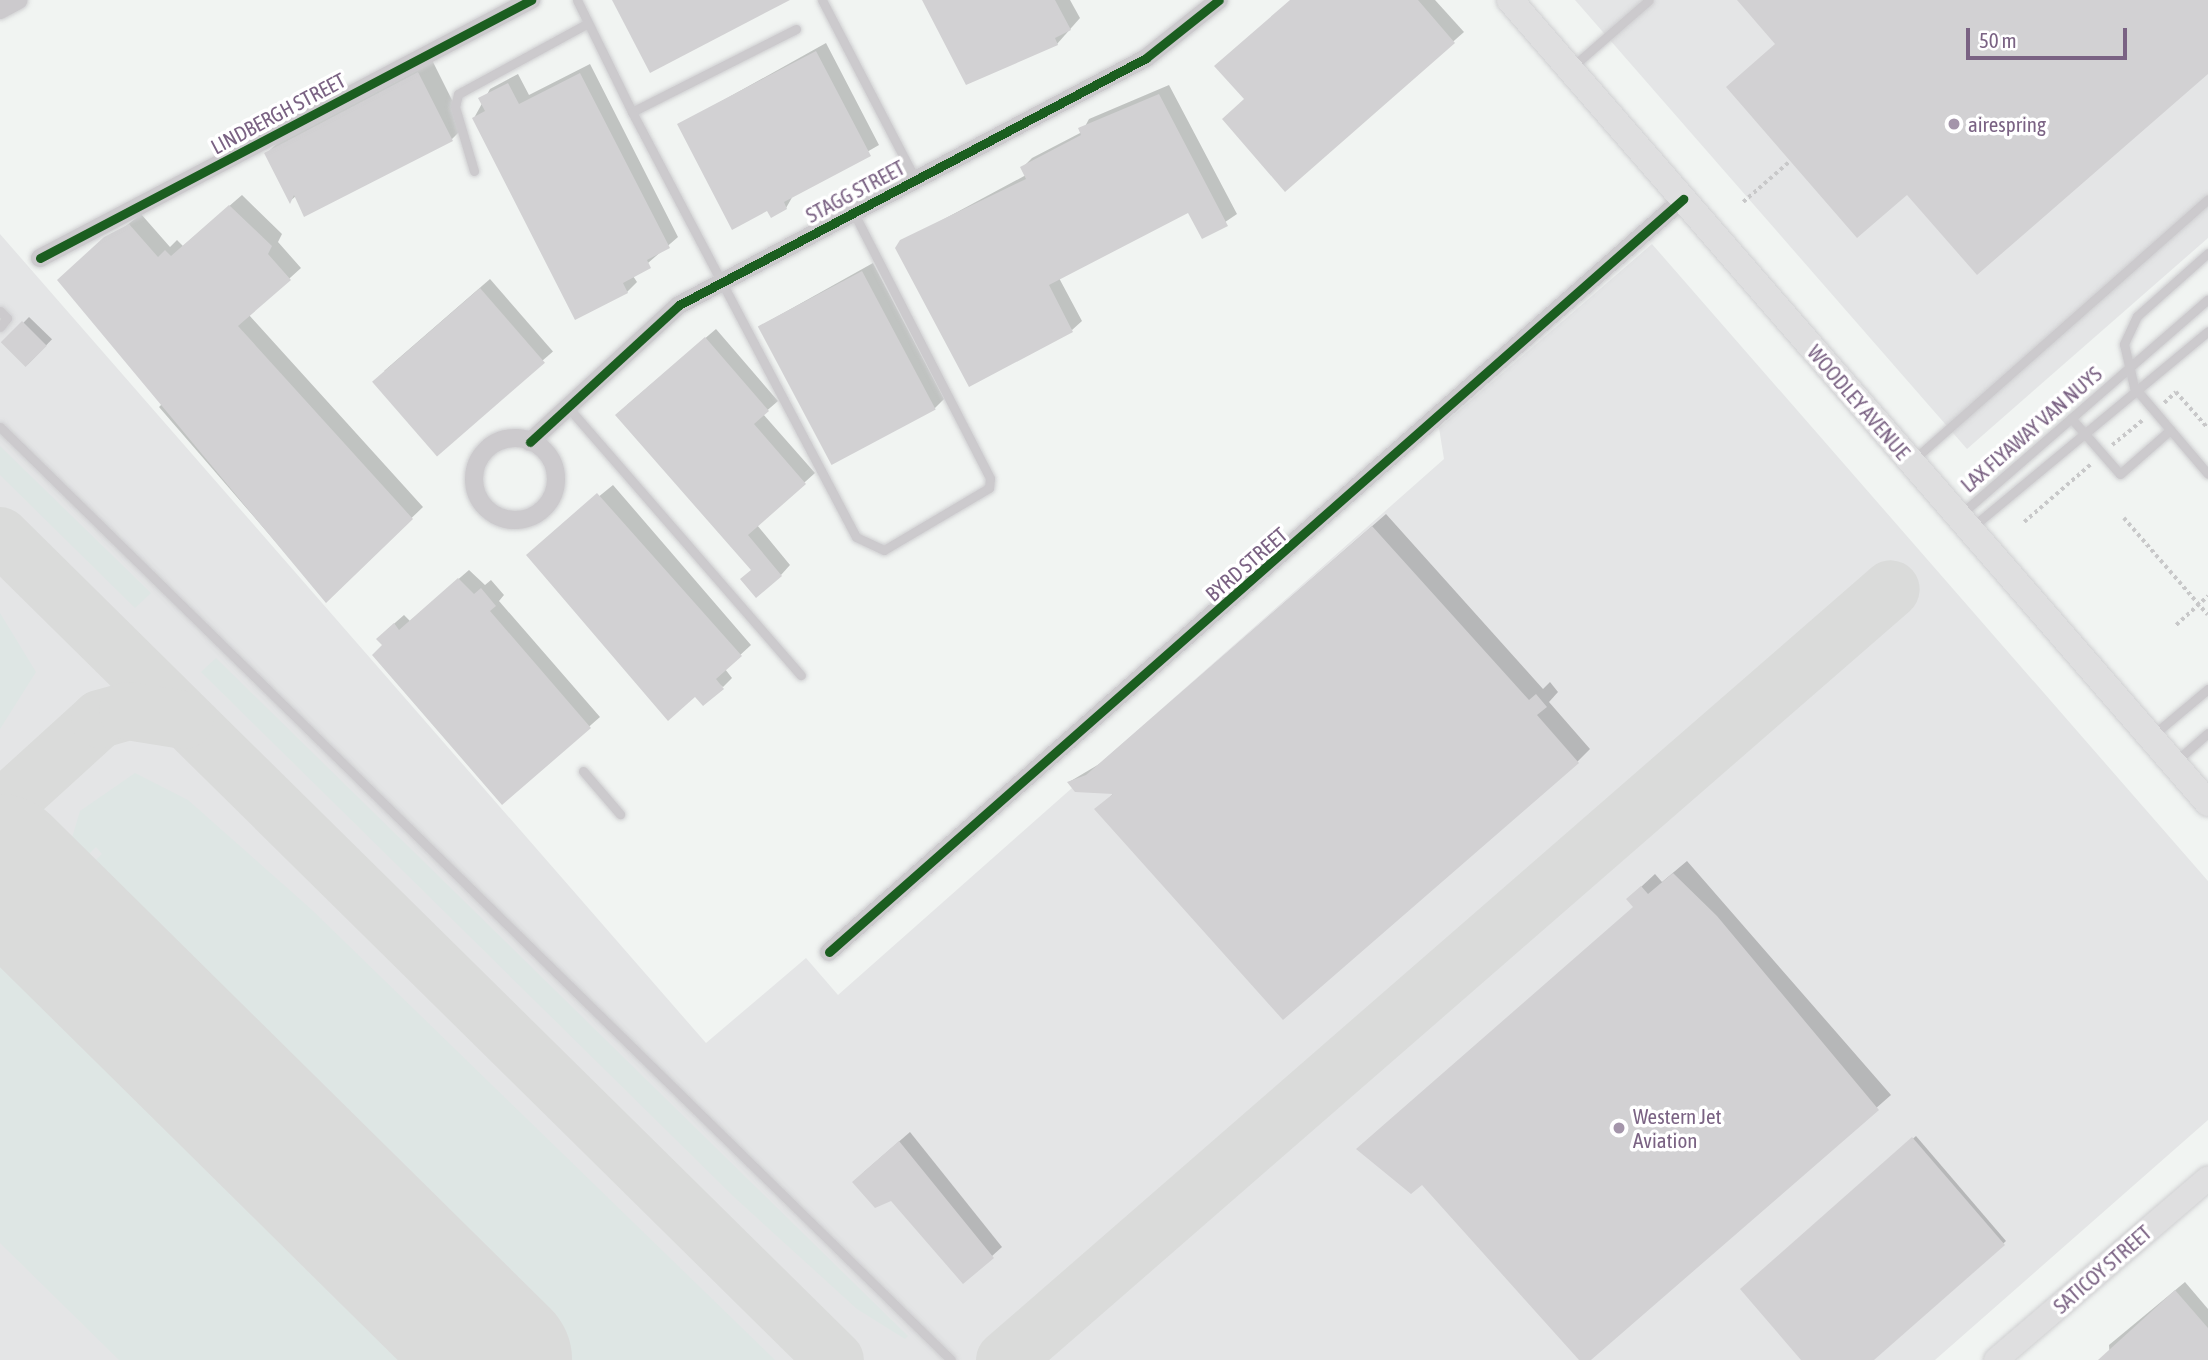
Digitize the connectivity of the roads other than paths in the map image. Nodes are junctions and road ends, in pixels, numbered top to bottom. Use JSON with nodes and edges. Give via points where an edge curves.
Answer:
{"nodes":[{"id":1,"x":19,"y":0,"type":"edge"},
{"id":2,"x":531,"y":0,"type":"edge"},
{"id":3,"x":577,"y":0,"type":"edge"},
{"id":4,"x":822,"y":0,"type":"edge"},
{"id":5,"x":1219,"y":0,"type":"edge"},
{"id":6,"x":1510,"y":0,"type":"edge"},
{"id":7,"x":1650,"y":0,"type":"edge"},
{"id":8,"x":0,"y":10,"type":"edge"},
{"id":9,"x":588,"y":23,"type":"junction"},
{"id":10,"x":796,"y":29,"type":"dead end"},
{"id":11,"x":1570,"y":69,"type":"junction"},
{"id":12,"x":632,"y":112,"type":"junction"},
{"id":13,"x":474,"y":171,"type":"dead end"},
{"id":14,"x":915,"y":179,"type":"junction"},
{"id":15,"x":1683,"y":199,"type":"junction"},
{"id":16,"x":2208,"y":199,"type":"edge"},
{"id":17,"x":853,"y":212,"type":"junction"},
{"id":18,"x":2208,"y":253,"type":"edge"},
{"id":19,"x":40,"y":258,"type":"dead end"},
{"id":20,"x":723,"y":281,"type":"junction"},
{"id":21,"x":2208,"y":299,"type":"edge"},
{"id":22,"x":0,"y":311,"type":"edge"},
{"id":23,"x":0,"y":327,"type":"edge"},
{"id":24,"x":2208,"y":331,"type":"edge"},
{"id":25,"x":2126,"y":369,"type":"junction"},
{"id":26,"x":2134,"y":387,"type":"junction"},
{"id":27,"x":565,"y":403,"type":"junction"},
{"id":28,"x":2071,"y":418,"type":"junction"},
{"id":29,"x":0,"y":426,"type":"edge"},
{"id":30,"x":2170,"y":430,"type":"junction"},
{"id":31,"x":2082,"y":431,"type":"junction"},
{"id":32,"x":530,"y":442,"type":"junction"},
{"id":33,"x":1911,"y":462,"type":"junction"},
{"id":34,"x":2208,"y":474,"type":"edge"},
{"id":35,"x":1964,"y":522,"type":"junction"},
{"id":36,"x":801,"y":675,"type":"dead end"},
{"id":37,"x":2208,"y":689,"type":"edge"},
{"id":38,"x":2208,"y":733,"type":"edge"},
{"id":39,"x":2151,"y":737,"type":"junction"},
{"id":40,"x":2173,"y":763,"type":"junction"},
{"id":41,"x":583,"y":771,"type":"dead end"},
{"id":42,"x":2208,"y":803,"type":"edge"},
{"id":43,"x":620,"y":814,"type":"dead end"},
{"id":44,"x":829,"y":952,"type":"dead end"},
{"id":45,"x":2206,"y":1184,"type":"edge"},
{"id":46,"x":951,"y":1360,"type":"edge"},
{"id":47,"x":1996,"y":1360,"type":"edge"}],
"edges":[{"from":1,"to":8,"type":"street"},
{"from":2,"to":19,"type":"street","name":"LINDBERGH STREET"},
{"from":3,"to":9,"type":"lane"},
{"from":4,"to":14,"type":"lane"},
{"from":5,"to":14,"type":"street","name":"STAGG STREET","via":[[1146,58]]},
{"from":6,"to":11,"type":"main road","name":"WOODLEY AVENUE"},
{"from":7,"to":11,"type":"lane"},
{"from":9,"to":12,"type":"lane"},
{"from":9,"to":13,"type":"lane","via":[[458,94],[455,107]]},
{"from":10,"to":12,"type":"lane"},
{"from":11,"to":15,"type":"main road","name":"WOODLEY AVENUE"},
{"from":12,"to":20,"type":"lane"},
{"from":14,"to":17,"type":"street","name":"STAGG STREET"},
{"from":15,"to":33,"type":"main road","name":"WOODLEY AVENUE"},
{"from":15,"to":44,"type":"street","name":"BYRD STREET"},
{"from":16,"to":33,"type":"lane"},
{"from":17,"to":20,"type":"street","name":"STAGG STREET"},
{"from":17,"to":20,"type":"lane","via":[[990,478],[989,488],[884,550],[856,537],[729,304]]},
{"from":18,"to":25,"type":"lane","via":[[2137,316],[2124,344]]},
{"from":20,"to":27,"type":"street","name":"STAGG STREET","via":[[659,321]]},
{"from":21,"to":25,"type":"lane","name":"LAX FLYAWAY VAN NUYS"},
{"from":22,"to":23,"type":"lane","via":[[7,318]]},
{"from":24,"to":26,"type":"lane","name":"LAX FLYAWAY VAN NUYS"},
{"from":25,"to":26,"type":"lane","name":"LAX FLYAWAY VAN NUYS"},
{"from":25,"to":28,"type":"lane","name":"LAX FLYAWAY VAN NUYS"},
{"from":26,"to":30,"type":"lane","name":"LAX FLYAWAY VAN NUYS"},
{"from":26,"to":31,"type":"lane","name":"LAX FLYAWAY VAN NUYS"},
{"from":27,"to":32,"type":"street","name":"STAGG STREET"},
{"from":27,"to":36,"type":"lane"},
{"from":28,"to":31,"type":"lane"},
{"from":28,"to":35,"type":"lane","name":"LAX FLYAWAY VAN NUYS"},
{"from":29,"to":46,"type":"lane"},
{"from":30,"to":31,"type":"lane","via":[[2120,474]]},
{"from":30,"to":34,"type":"lane","name":"LAX FLYAWAY VAN NUYS"},
{"from":31,"to":35,"type":"lane","name":"LAX FLYAWAY VAN NUYS"},
{"from":32,"to":32,"type":"street","via":[[498,442],[479,460],[479,499],[498,517],[525,519],[554,492],[554,466]]},
{"from":33,"to":35,"type":"main road","name":"WOODLEY AVENUE"},
{"from":35,"to":39,"type":"main road","name":"WOODLEY AVENUE"},
{"from":37,"to":39,"type":"lane"},
{"from":38,"to":40,"type":"lane"},
{"from":39,"to":40,"type":"main road","name":"WOODLEY AVENUE"},
{"from":40,"to":42,"type":"main road","name":"WOODLEY AVENUE"},
{"from":41,"to":43,"type":"lane"},
{"from":45,"to":47,"type":"main road","name":"SATICOY STREET"}]}
